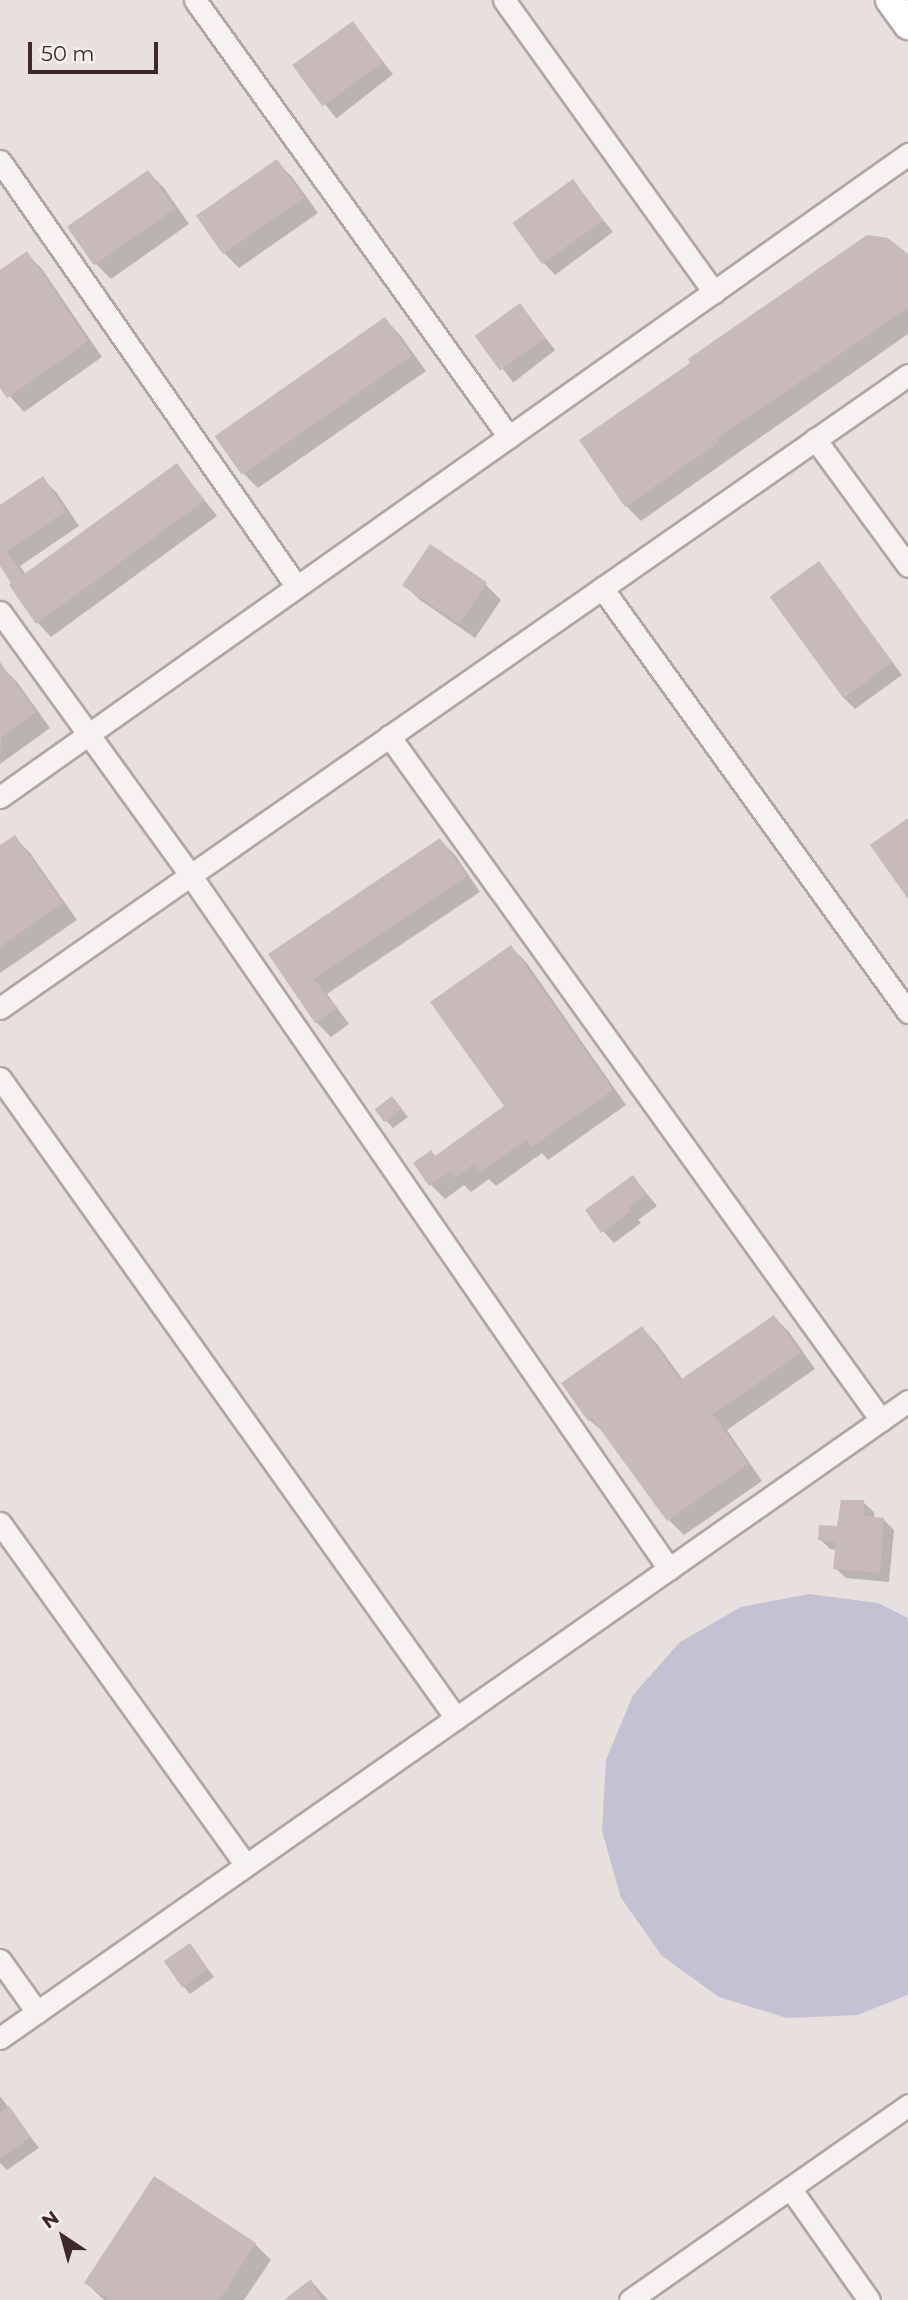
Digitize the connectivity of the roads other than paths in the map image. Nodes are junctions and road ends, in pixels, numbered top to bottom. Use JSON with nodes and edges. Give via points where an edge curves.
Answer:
{"nodes":[{"id":1,"x":195,"y":0,"type":"edge"},
{"id":2,"x":504,"y":0,"type":"edge"},
{"id":3,"x":890,"y":0,"type":"edge"},
{"id":4,"x":908,"y":26,"type":"edge"},
{"id":5,"x":908,"y":154,"type":"edge"},
{"id":6,"x":0,"y":161,"type":"edge"},
{"id":7,"x":714,"y":292,"type":"junction"},
{"id":8,"x":908,"y":374,"type":"edge"},
{"id":9,"x":509,"y":437,"type":"junction"},
{"id":10,"x":815,"y":439,"type":"junction"},
{"id":11,"x":908,"y":566,"type":"edge"},
{"id":12,"x":297,"y":587,"type":"junction"},
{"id":13,"x":603,"y":588,"type":"junction"},
{"id":14,"x":0,"y":612,"type":"edge"},
{"id":15,"x":88,"y":735,"type":"junction"},
{"id":16,"x":389,"y":736,"type":"junction"},
{"id":17,"x":0,"y":797,"type":"edge"},
{"id":18,"x":191,"y":876,"type":"junction"},
{"id":19,"x":0,"y":1008,"type":"edge"},
{"id":20,"x":908,"y":1012,"type":"edge"},
{"id":21,"x":0,"y":1078,"type":"edge"},
{"id":22,"x":908,"y":1401,"type":"edge"},
{"id":23,"x":881,"y":1420,"type":"junction"},
{"id":24,"x":0,"y":1523,"type":"edge"},
{"id":25,"x":668,"y":1569,"type":"junction"},
{"id":26,"x":456,"y":1718,"type":"junction"},
{"id":27,"x":246,"y":1865,"type":"junction"},
{"id":28,"x":0,"y":1960,"type":"edge"},
{"id":29,"x":37,"y":2012,"type":"junction"},
{"id":30,"x":0,"y":2038,"type":"edge"},
{"id":31,"x":908,"y":2105,"type":"edge"},
{"id":32,"x":790,"y":2188,"type":"junction"},
{"id":33,"x":629,"y":2300,"type":"edge"},
{"id":34,"x":869,"y":2300,"type":"edge"}],
"edges":[{"from":1,"to":9,"type":"street"},
{"from":2,"to":7,"type":"street"},
{"from":3,"to":4,"type":"street"},
{"from":5,"to":7,"type":"street"},
{"from":6,"to":12,"type":"street"},
{"from":7,"to":9,"type":"street"},
{"from":8,"to":10,"type":"street"},
{"from":9,"to":12,"type":"street"},
{"from":10,"to":11,"type":"street"},
{"from":10,"to":13,"type":"street"},
{"from":12,"to":15,"type":"street"},
{"from":13,"to":16,"type":"street"},
{"from":13,"to":20,"type":"street"},
{"from":14,"to":15,"type":"street"},
{"from":15,"to":17,"type":"street"},
{"from":15,"to":18,"type":"street"},
{"from":16,"to":18,"type":"street"},
{"from":16,"to":23,"type":"street"},
{"from":18,"to":19,"type":"street"},
{"from":18,"to":25,"type":"street"},
{"from":21,"to":26,"type":"street"},
{"from":22,"to":23,"type":"street"},
{"from":23,"to":25,"type":"street"},
{"from":24,"to":27,"type":"street"},
{"from":25,"to":26,"type":"street"},
{"from":26,"to":27,"type":"street"},
{"from":27,"to":29,"type":"street"},
{"from":28,"to":29,"type":"street"},
{"from":29,"to":30,"type":"street"},
{"from":31,"to":32,"type":"street"},
{"from":32,"to":33,"type":"street"},
{"from":32,"to":34,"type":"street"}]}
